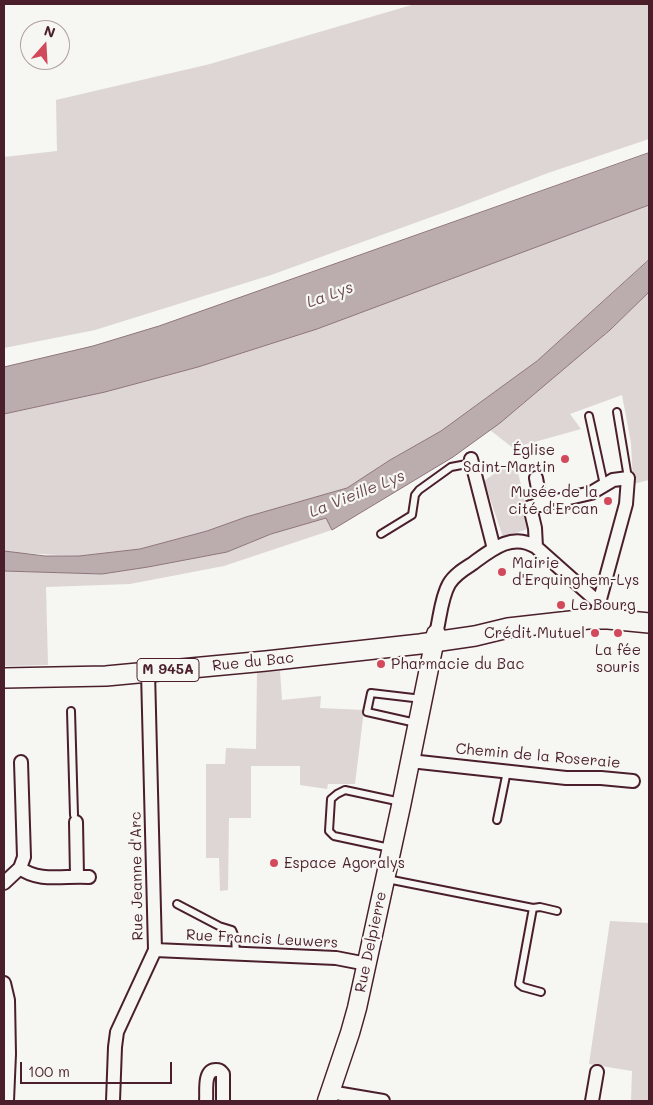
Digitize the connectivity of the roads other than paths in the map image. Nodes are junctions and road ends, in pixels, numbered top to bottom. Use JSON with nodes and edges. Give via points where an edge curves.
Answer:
{"nodes":[{"id":1,"x":617,"y":412,"type":"dead end"},
{"id":2,"x":589,"y":416,"type":"dead end"},
{"id":3,"x":471,"y":461,"type":"joint"},
{"id":4,"x":536,"y":478,"type":"dead end"},
{"id":5,"x":628,"y":478,"type":"junction"},
{"id":6,"x":604,"y":485,"type":"junction"},
{"id":7,"x":541,"y":505,"type":"junction"},
{"id":8,"x":381,"y":534,"type":"dead end"},
{"id":9,"x":536,"y":547,"type":"junction"},
{"id":10,"x":494,"y":549,"type":"junction"},
{"id":11,"x":598,"y":611,"type":"junction"},
{"id":12,"x":649,"y":615,"type":"edge"},
{"id":13,"x":649,"y":623,"type":"edge"},
{"id":14,"x":435,"y":638,"type":"junction"},
{"id":15,"x":148,"y":672,"type":"junction"},
{"id":16,"x":9,"y":679,"type":"edge"},
{"id":17,"x":423,"y":699,"type":"junction"},
{"id":18,"x":71,"y":711,"type":"dead end"},
{"id":19,"x":418,"y":723,"type":"junction"},
{"id":20,"x":410,"y":761,"type":"junction"},
{"id":21,"x":21,"y":762,"type":"dead end"},
{"id":22,"x":508,"y":771,"type":"junction"},
{"id":23,"x":633,"y":780,"type":"dead end"},
{"id":24,"x":402,"y":802,"type":"junction"},
{"id":25,"x":75,"y":819,"type":"joint"},
{"id":26,"x":497,"y":820,"type":"dead end"},
{"id":27,"x":392,"y":848,"type":"junction"},
{"id":28,"x":20,"y":868,"type":"junction"},
{"id":29,"x":385,"y":879,"type":"junction"},
{"id":30,"x":4,"y":883,"type":"edge"},
{"id":31,"x":177,"y":904,"type":"dead end"},
{"id":32,"x":533,"y":908,"type":"junction"},
{"id":33,"x":557,"y":911,"type":"dead end"},
{"id":34,"x":155,"y":950,"type":"junction"},
{"id":35,"x":236,"y":954,"type":"junction"},
{"id":36,"x":367,"y":964,"type":"junction"},
{"id":37,"x":4,"y":983,"type":"edge"},
{"id":38,"x":541,"y":992,"type":"dead end"},
{"id":39,"x":597,"y":1072,"type":"dead end"},
{"id":40,"x":329,"y":1096,"type":"edge"},
{"id":41,"x":7,"y":1101,"type":"edge"},
{"id":42,"x":113,"y":1101,"type":"edge"},
{"id":43,"x":206,"y":1101,"type":"edge"},
{"id":44,"x":223,"y":1101,"type":"edge"},
{"id":45,"x":383,"y":1101,"type":"edge"},
{"id":46,"x":592,"y":1101,"type":"edge"}],
"edges":[{"from":1,"to":5,"type":"lane"},
{"from":2,"to":6,"type":"lane"},
{"from":3,"to":8,"type":"lane","via":[[452,467],[419,490],[415,495],[412,515]]},
{"from":3,"to":10,"type":"street"},
{"from":4,"to":7,"type":"street"},
{"from":5,"to":6,"type":"street"},
{"from":5,"to":11,"type":"street","via":[[626,504]]},
{"from":6,"to":7,"type":"street","via":[[590,493]]},
{"from":7,"to":9,"type":"street","via":[[530,507]]},
{"from":9,"to":10,"type":"street","via":[[514,541]]},
{"from":9,"to":11,"type":"street"},
{"from":10,"to":14,"type":"street","via":[[450,582]]},
{"from":11,"to":12,"type":"main road","number":"M 945A"},
{"from":11,"to":13,"type":"main road","number":"M 945A"},
{"from":11,"to":14,"type":"main road","number":"M 945A","via":[[480,635]]},
{"from":14,"to":15,"type":"main road","name":"Rue du Bac","number":"M 945A","via":[[367,649]]},
{"from":14,"to":17,"type":"street","name":"Rue Delpierre"},
{"from":15,"to":16,"type":"main road","name":"Rue du Bac","number":"M 945A","via":[[70,680]]},
{"from":15,"to":34,"type":"street","name":"Rue Jeanne d'Arc"},
{"from":17,"to":19,"type":"street","name":"Rue Delpierre"},
{"from":17,"to":19,"type":"lane","via":[[371,693],[368,712]]},
{"from":18,"to":25,"type":"lane"},
{"from":19,"to":20,"type":"street","name":"Rue Delpierre"},
{"from":20,"to":22,"type":"street","name":"Chemin de la Roseraie"},
{"from":20,"to":24,"type":"street","name":"Rue Delpierre"},
{"from":21,"to":28,"type":"street","via":[[24,860]]},
{"from":22,"to":23,"type":"street","name":"Chemin de la Roseraie","via":[[566,778]]},
{"from":22,"to":26,"type":"lane"},
{"from":24,"to":27,"type":"street","name":"Rue Delpierre"},
{"from":24,"to":27,"type":"lane","via":[[345,790],[331,799],[330,831],[334,836]]},
{"from":25,"to":28,"type":"street","via":[[83,876],[38,877]]},
{"from":27,"to":29,"type":"street","name":"Rue Delpierre"},
{"from":28,"to":30,"type":"street"},
{"from":29,"to":32,"type":"lane"},
{"from":29,"to":36,"type":"street","name":"Rue Delpierre"},
{"from":31,"to":35,"type":"lane","via":[[232,930]]},
{"from":32,"to":33,"type":"lane"},
{"from":32,"to":38,"type":"lane","via":[[519,984]]},
{"from":34,"to":35,"type":"street","name":"Rue Francis Leuwers"},
{"from":34,"to":42,"type":"street","name":"Rue Jeanne d'Arc","via":[[117,1032]]},
{"from":35,"to":36,"type":"street","name":"Rue Francis Leuwers","via":[[336,958]]},
{"from":36,"to":40,"type":"street","name":"Rue Delpierre","via":[[352,1026]]},
{"from":37,"to":41,"type":"street","via":[[9,1054]]},
{"from":39,"to":46,"type":"street"},
{"from":40,"to":45,"type":"street"},
{"from":43,"to":44,"type":"street","via":[[207,1075],[216,1070],[223,1074]]}]}
